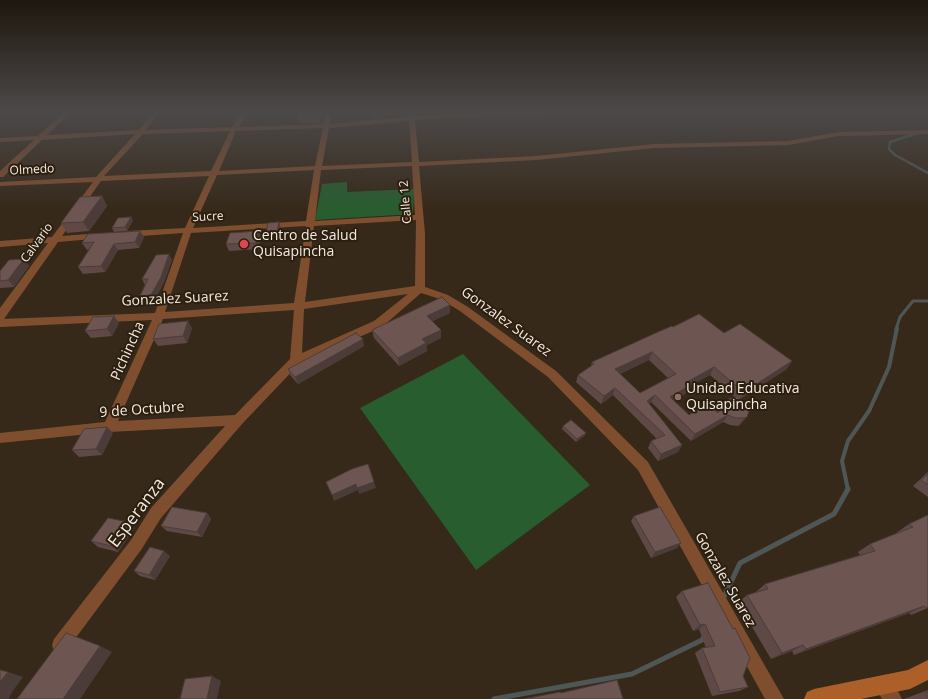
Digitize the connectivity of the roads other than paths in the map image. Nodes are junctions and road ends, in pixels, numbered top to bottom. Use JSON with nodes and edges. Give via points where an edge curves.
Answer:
{"nodes":[{"id":1,"x":33,"y":145,"type":"edge"},
{"id":2,"x":129,"y":145,"type":"edge"},
{"id":3,"x":227,"y":145,"type":"edge"},
{"id":4,"x":322,"y":145,"type":"edge"},
{"id":5,"x":413,"y":145,"type":"edge"},
{"id":6,"x":716,"y":145,"type":"edge"},
{"id":7,"x":414,"y":164,"type":"junction"},
{"id":8,"x":318,"y":168,"type":"junction"},
{"id":9,"x":214,"y":174,"type":"junction"},
{"id":10,"x":0,"y":175,"type":"edge"},
{"id":11,"x":99,"y":178,"type":"junction"},
{"id":12,"x":0,"y":184,"type":"edge"},
{"id":13,"x":418,"y":217,"type":"junction"},
{"id":14,"x":311,"y":223,"type":"junction"},
{"id":15,"x":188,"y":230,"type":"junction"},
{"id":16,"x":55,"y":240,"type":"junction"},
{"id":17,"x":0,"y":244,"type":"edge"},
{"id":18,"x":420,"y":289,"type":"junction"},
{"id":19,"x":299,"y":306,"type":"junction"},
{"id":20,"x":0,"y":316,"type":"edge"},
{"id":21,"x":159,"y":316,"type":"junction"},
{"id":22,"x":0,"y":323,"type":"edge"},
{"id":23,"x":296,"y":360,"type":"junction"},
{"id":24,"x":238,"y":420,"type":"junction"},
{"id":25,"x":109,"y":427,"type":"junction"},
{"id":26,"x":0,"y":438,"type":"edge"},
{"id":27,"x":52,"y":655,"type":"edge"},
{"id":28,"x":928,"y":670,"type":"edge"},
{"id":29,"x":888,"y":692,"type":"edge"},
{"id":30,"x":775,"y":699,"type":"edge"},
{"id":31,"x":814,"y":699,"type":"edge"}],
"edges":[{"from":1,"to":10,"type":"street"},
{"from":2,"to":11,"type":"street","name":"Calvario"},
{"from":3,"to":9,"type":"street","name":"Pichincha"},
{"from":4,"to":8,"type":"street"},
{"from":5,"to":7,"type":"street","name":"Calle 12"},
{"from":6,"to":7,"type":"street","name":"Olmedo","via":[[654,146],[536,158]]},
{"from":7,"to":8,"type":"street","name":"Olmedo"},
{"from":7,"to":13,"type":"street","name":"Calle 12"},
{"from":8,"to":9,"type":"street","name":"Olmedo"},
{"from":8,"to":14,"type":"street"},
{"from":9,"to":11,"type":"street","name":"Olmedo"},
{"from":9,"to":15,"type":"street","name":"Pichincha"},
{"from":11,"to":12,"type":"street","name":"Olmedo"},
{"from":11,"to":16,"type":"street","name":"Calvario"},
{"from":13,"to":14,"type":"street","name":"Sucre"},
{"from":13,"to":18,"type":"street","name":"Calle 12","via":[[421,234]]},
{"from":14,"to":15,"type":"street","name":"Sucre"},
{"from":14,"to":19,"type":"street"},
{"from":15,"to":16,"type":"street","name":"Sucre"},
{"from":15,"to":21,"type":"street","name":"Pichincha"},
{"from":16,"to":17,"type":"street","name":"Sucre"},
{"from":16,"to":20,"type":"street","name":"Calvario"},
{"from":18,"to":19,"type":"street","name":"Gonzalez Suarez"},
{"from":18,"to":23,"type":"street","name":"Esperanza","via":[[378,324]]},
{"from":18,"to":30,"type":"street","name":"Gonzalez Suarez","via":[[444,297],[464,309],[552,374],[643,466]]},
{"from":19,"to":21,"type":"street","name":"Gonzalez Suarez"},
{"from":19,"to":23,"type":"street"},
{"from":21,"to":22,"type":"street","name":"Gonzalez Suarez"},
{"from":21,"to":25,"type":"street","name":"Pichincha"},
{"from":23,"to":24,"type":"street","name":"Esperanza"},
{"from":24,"to":25,"type":"street","name":"9 de Octubre"},
{"from":24,"to":27,"type":"street","name":"Esperanza","via":[[156,513],[136,545]]},
{"from":25,"to":26,"type":"street","name":"9 de Octubre"},
{"from":28,"to":29,"type":"street"},
{"from":29,"to":31,"type":"street"}]}
